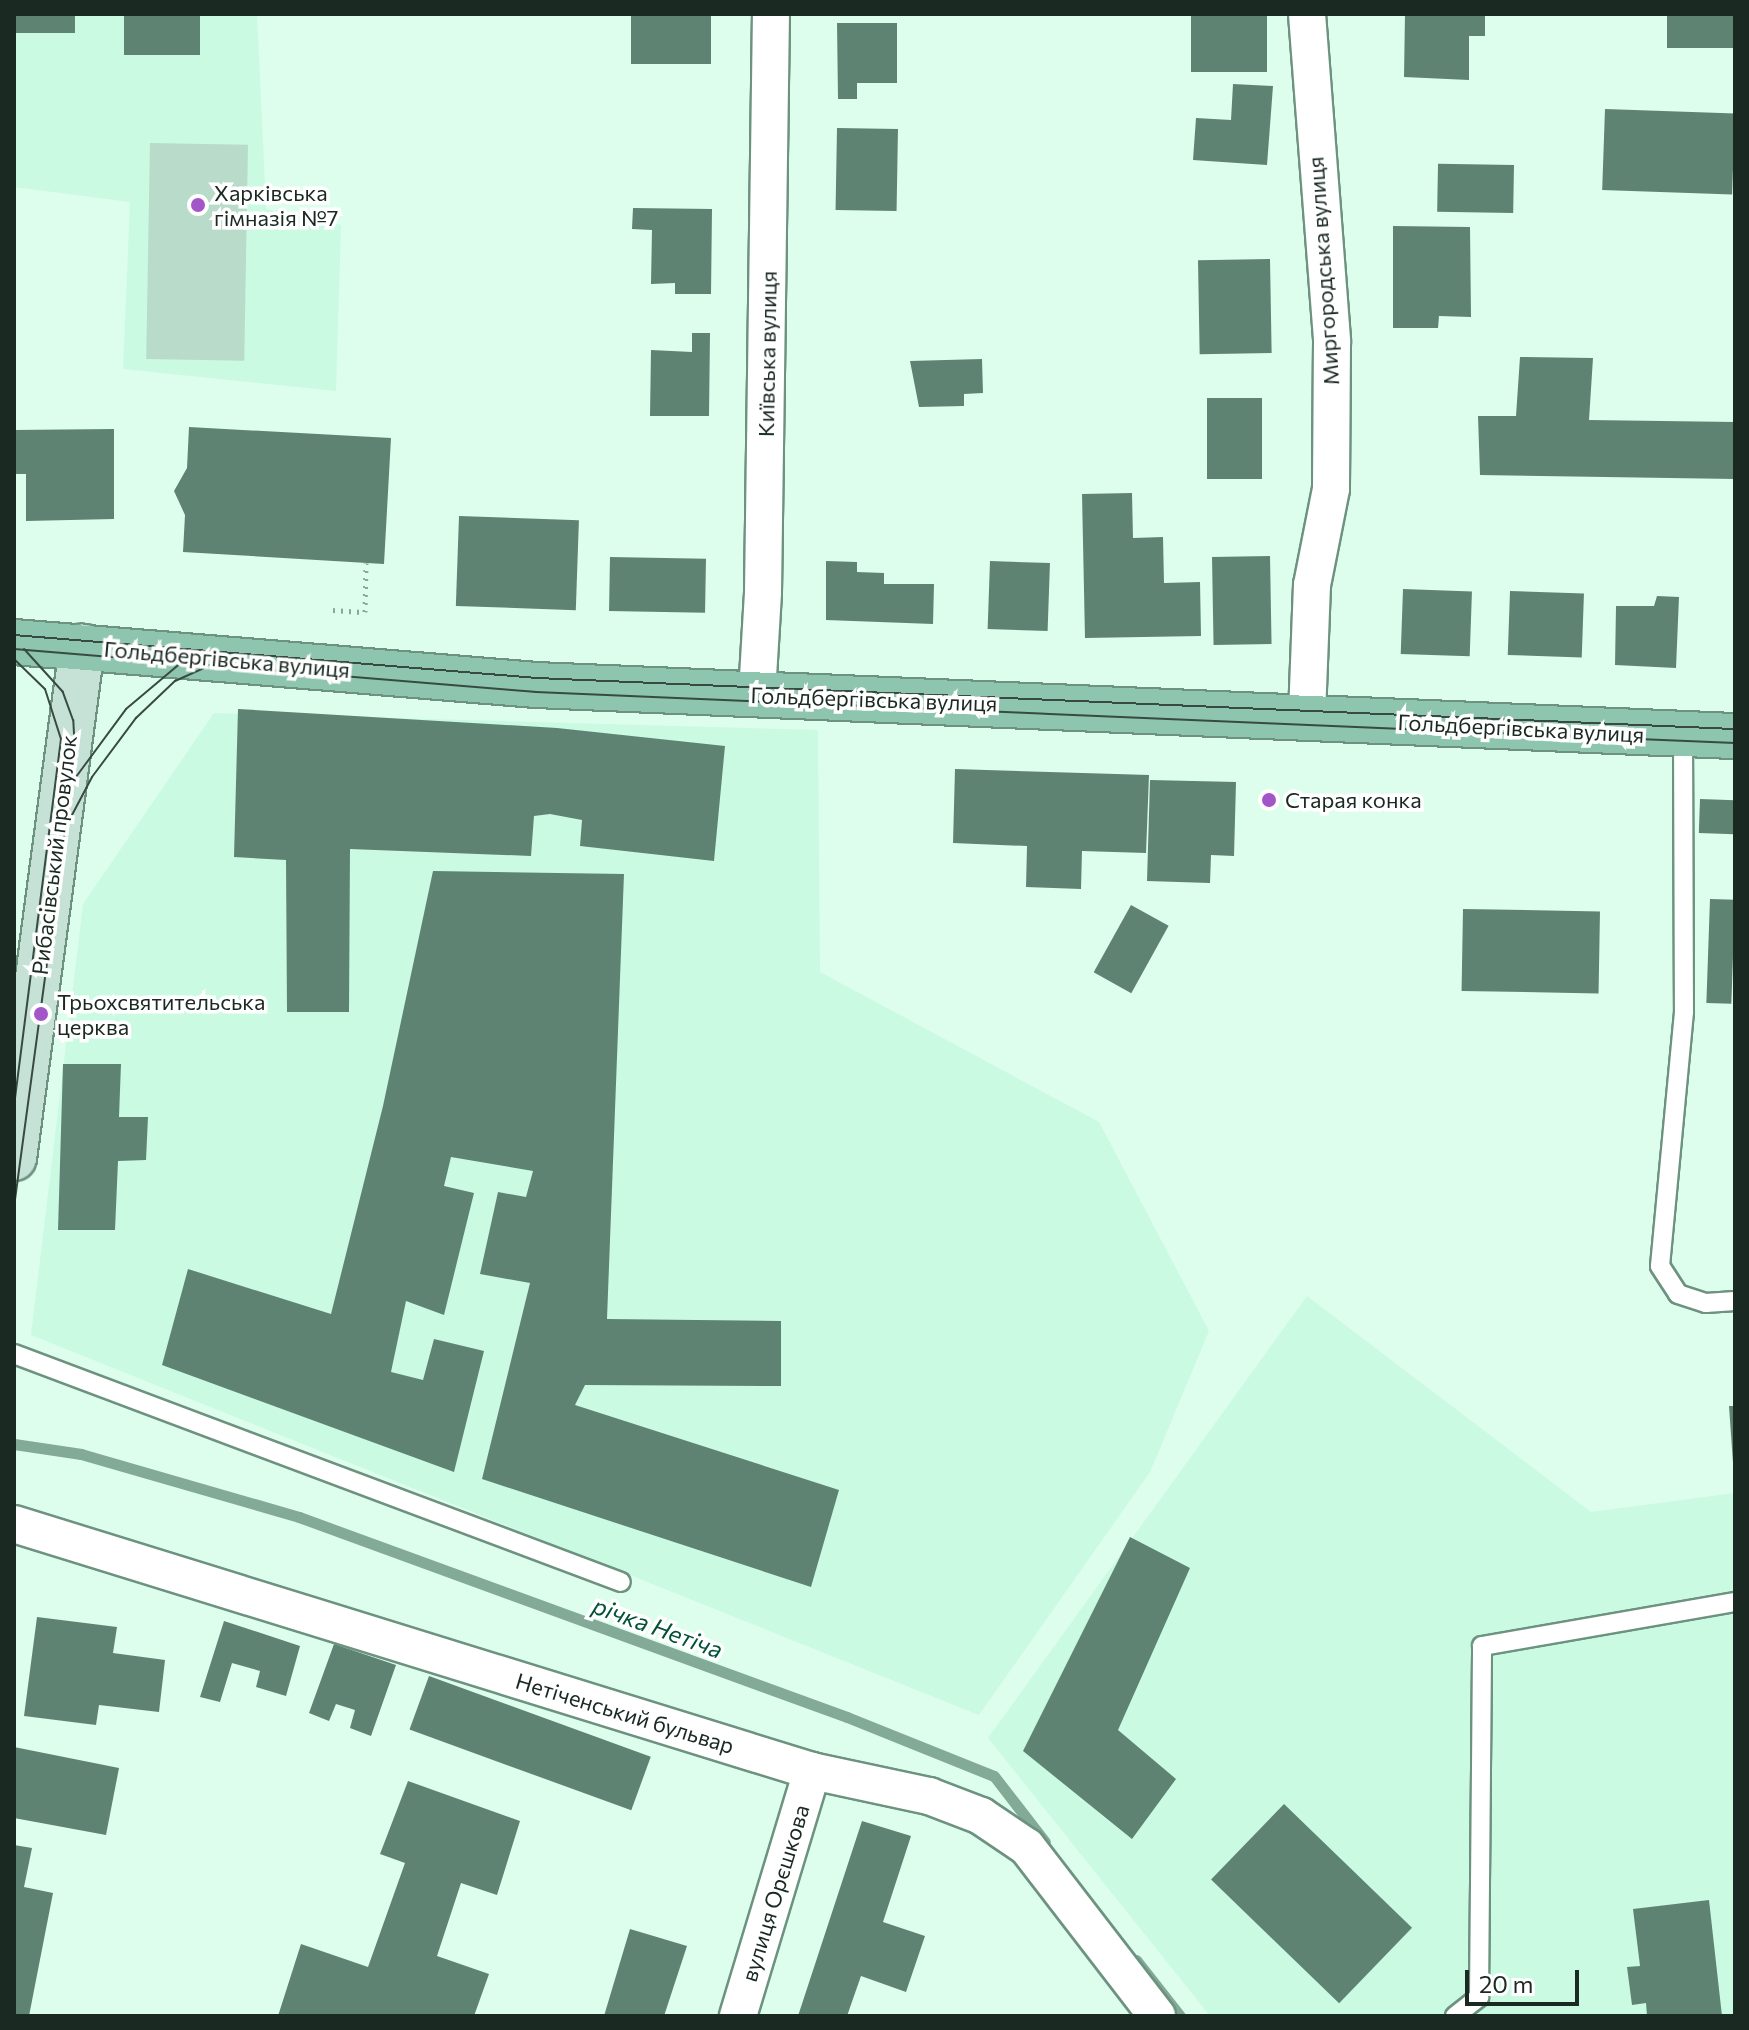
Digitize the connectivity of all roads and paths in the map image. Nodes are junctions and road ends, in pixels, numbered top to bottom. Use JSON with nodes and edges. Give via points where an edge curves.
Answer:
{"nodes":[{"id":1,"x":771,"y":14,"type":"edge"},
{"id":2,"x":1307,"y":14,"type":"edge"},
{"id":3,"x":366,"y":563,"type":"dead end"},
{"id":4,"x":333,"y":610,"type":"dead end"},
{"id":5,"x":14,"y":642,"type":"edge"},
{"id":6,"x":82,"y":647,"type":"junction"},
{"id":7,"x":757,"y":694,"type":"junction"},
{"id":8,"x":1307,"y":718,"type":"junction"},
{"id":9,"x":1683,"y":735,"type":"junction"},
{"id":10,"x":1735,"y":736,"type":"edge"},
{"id":11,"x":25,"y":1000,"type":"edge"},
{"id":12,"x":14,"y":1158,"type":"edge"},
{"id":13,"x":1735,"y":1301,"type":"edge"},
{"id":14,"x":14,"y":1354,"type":"edge"},
{"id":15,"x":14,"y":1524,"type":"edge"},
{"id":16,"x":621,"y":1582,"type":"dead end"},
{"id":17,"x":1735,"y":1602,"type":"edge"},
{"id":18,"x":812,"y":1771,"type":"junction"},
{"id":19,"x":738,"y":2016,"type":"edge"},
{"id":20,"x":1157,"y":2016,"type":"edge"},
{"id":21,"x":1455,"y":2016,"type":"edge"}],
"edges":[{"from":1,"to":7,"type":"street","name":"Київська вулиця","via":[[764,577]]},
{"from":2,"to":8,"type":"street","name":"Миргородська вулиця","via":[[1332,342],[1331,489],[1312,585]]},
{"from":3,"to":4,"type":"path","via":[[365,612]]},
{"from":5,"to":6,"type":"main road","name":"Гольдбергівська вулиця"},
{"from":6,"to":7,"type":"main road","name":"Гольдбергівська вулиця","via":[[536,685]]},
{"from":6,"to":11,"type":"main road","name":"Рибасівський провулок"},
{"from":7,"to":8,"type":"main road","name":"Гольдбергівська вулиця"},
{"from":8,"to":9,"type":"main road","name":"Гольдбергівська вулиця"},
{"from":9,"to":10,"type":"main road","name":"Гольдбергівська вулиця"},
{"from":9,"to":13,"type":"lane","via":[[1684,1012],[1660,1266],[1678,1294],[1706,1303]]},
{"from":11,"to":12,"type":"main road","name":"Рибасівський провулок"},
{"from":14,"to":16,"type":"lane"},
{"from":15,"to":18,"type":"street","name":"Нетіченський бульвар"},
{"from":17,"to":21,"type":"lane","via":[[1482,1646],[1479,1997]]},
{"from":18,"to":19,"type":"street","name":"вулиця Орєшкова"},
{"from":18,"to":20,"type":"street","name":"Нетіченський бульвар","via":[[929,1796],[981,1816],[1027,1847]]}]}
